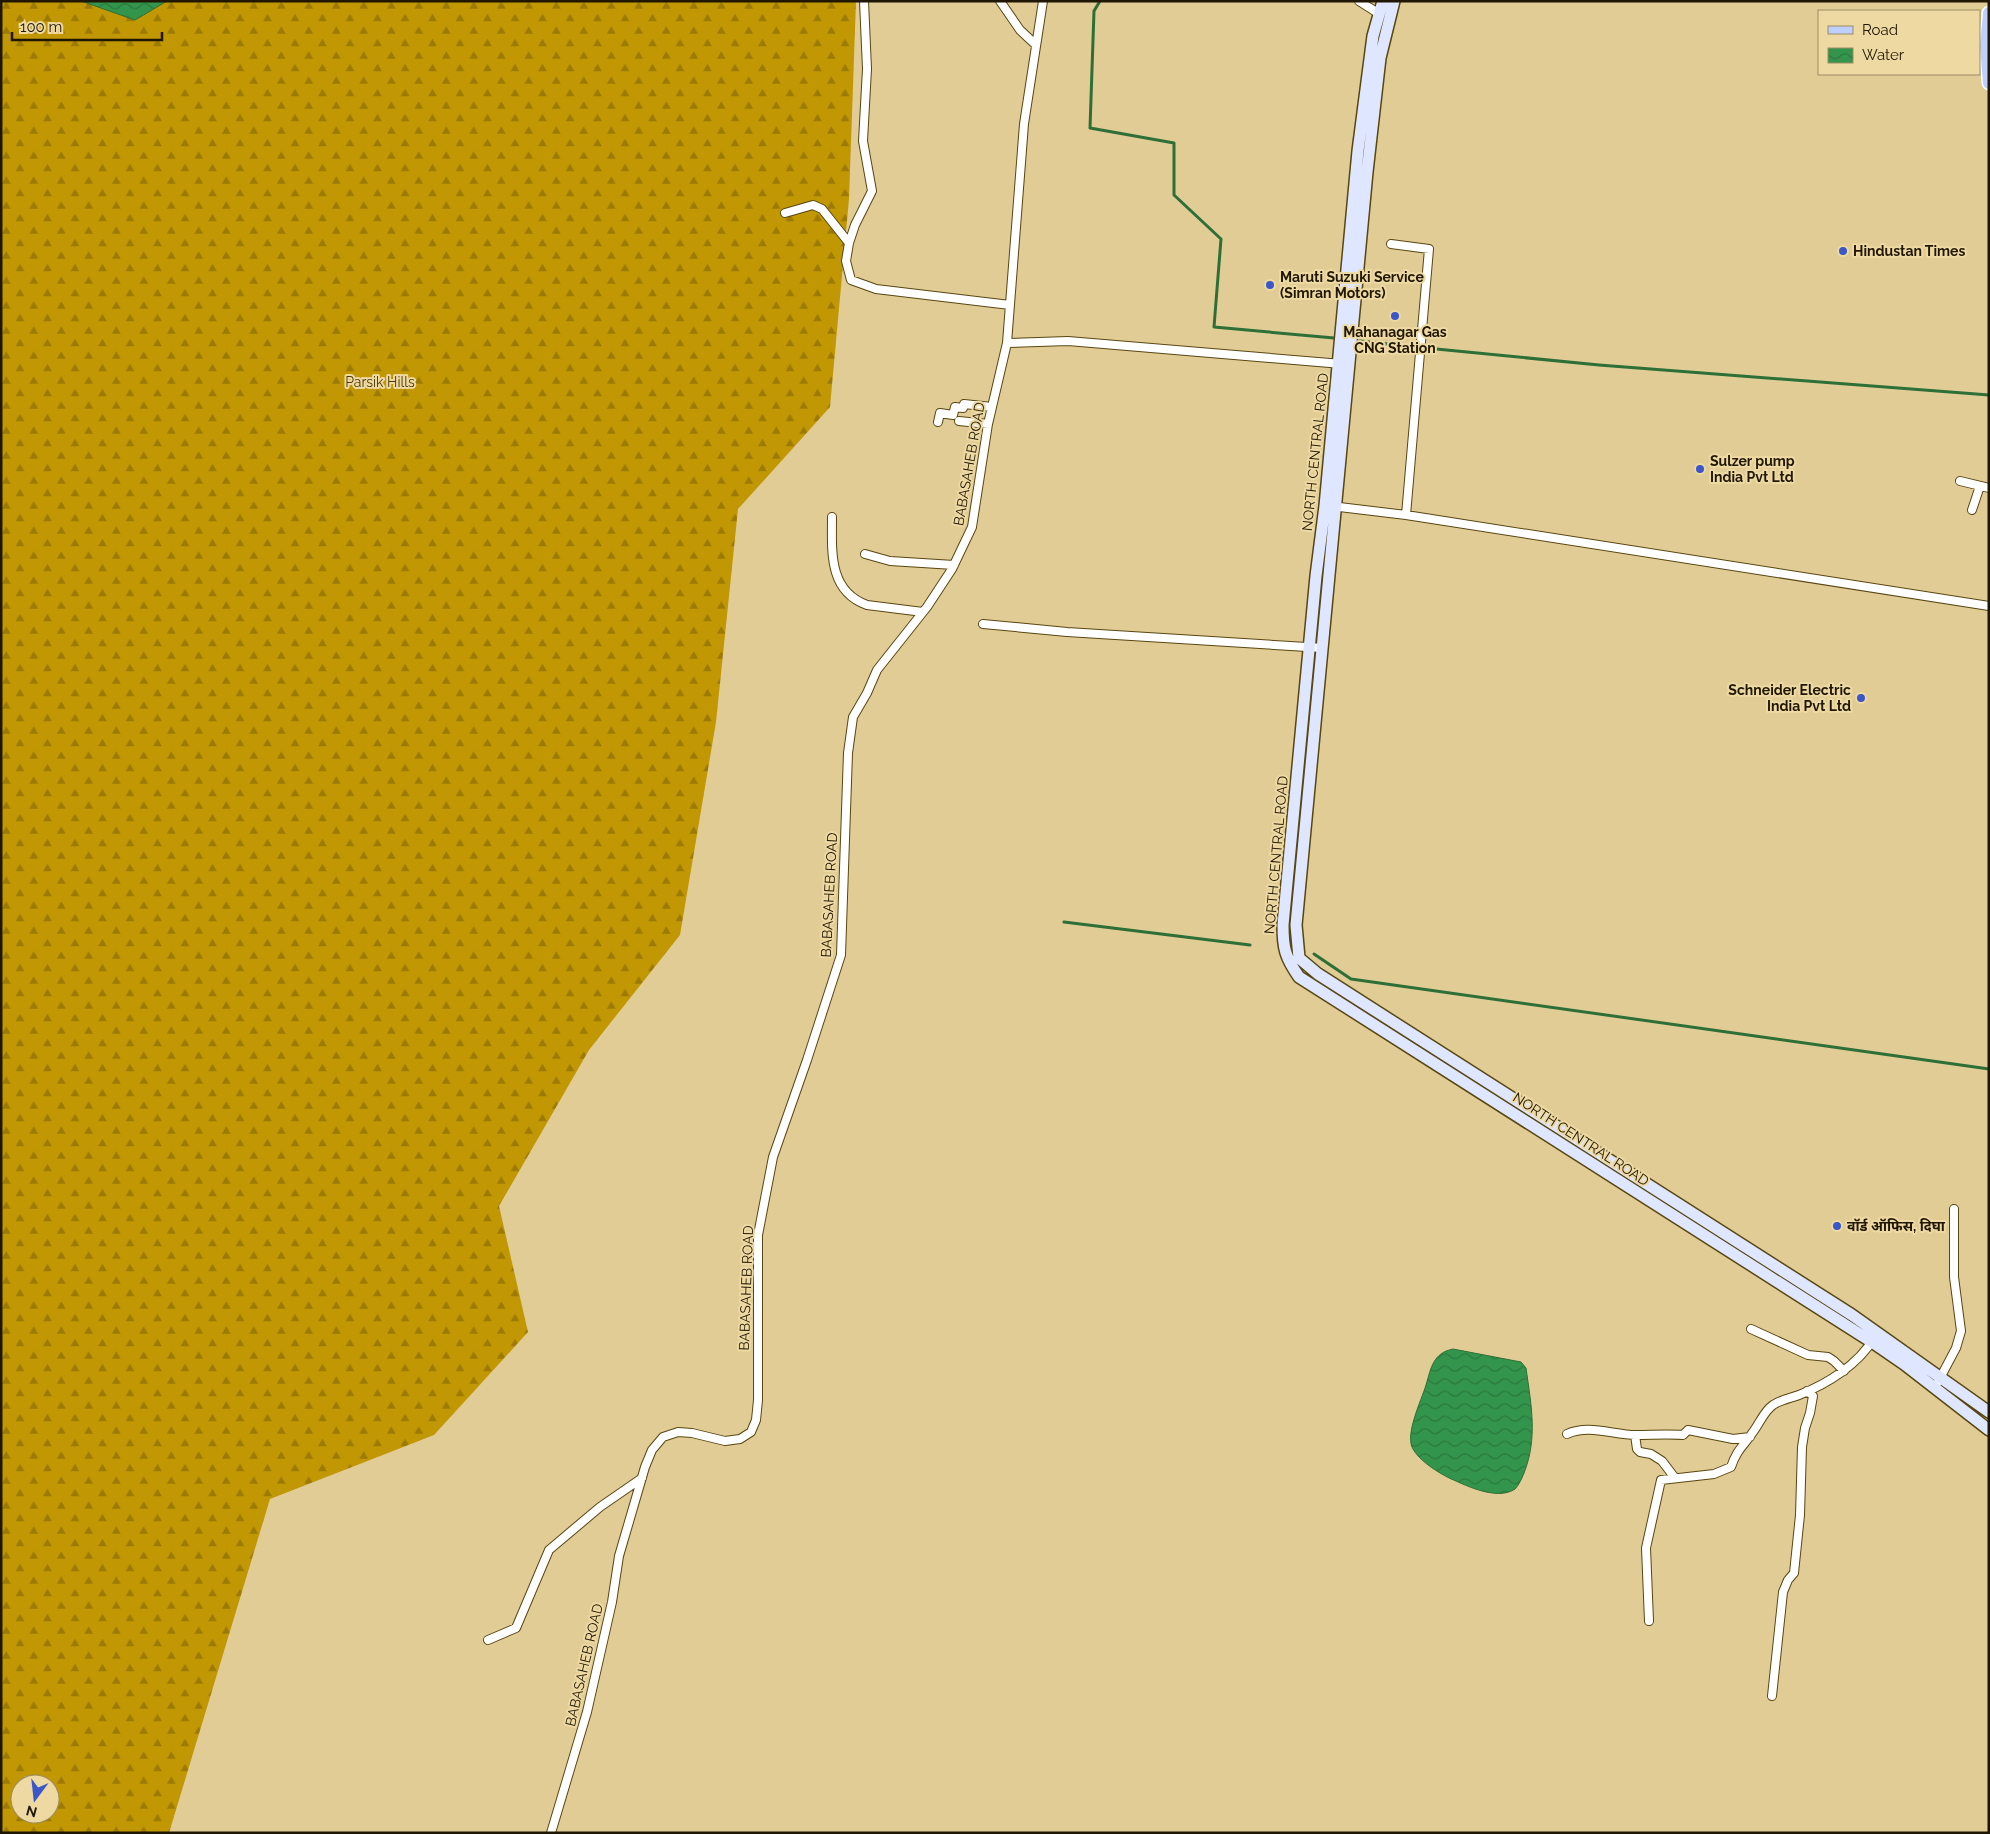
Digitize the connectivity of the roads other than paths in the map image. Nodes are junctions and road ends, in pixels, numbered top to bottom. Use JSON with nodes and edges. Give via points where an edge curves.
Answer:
{"nodes":[{"id":1,"x":864,"y":1,"type":"edge"},
{"id":2,"x":1000,"y":1,"type":"edge"},
{"id":3,"x":1043,"y":1,"type":"edge"},
{"id":4,"x":1359,"y":1,"type":"edge"},
{"id":5,"x":1382,"y":1,"type":"edge"},
{"id":6,"x":1394,"y":1,"type":"edge"},
{"id":7,"x":1378,"y":13,"type":"junction"},
{"id":8,"x":1989,"y":13,"type":"edge"},
{"id":9,"x":1036,"y":44,"type":"junction"},
{"id":10,"x":1989,"y":82,"type":"edge"},
{"id":11,"x":785,"y":213,"type":"dead end"},
{"id":12,"x":849,"y":243,"type":"junction"},
{"id":13,"x":1391,"y":244,"type":"dead end"},
{"id":14,"x":1010,"y":305,"type":"junction"},
{"id":15,"x":1007,"y":343,"type":"junction"},
{"id":16,"x":1344,"y":364,"type":"junction"},
{"id":17,"x":992,"y":407,"type":"junction"},
{"id":18,"x":959,"y":421,"type":"dead end"},
{"id":19,"x":938,"y":422,"type":"dead end"},
{"id":20,"x":988,"y":424,"type":"junction"},
{"id":21,"x":1960,"y":481,"type":"dead end"},
{"id":22,"x":1980,"y":486,"type":"junction"},
{"id":23,"x":1989,"y":488,"type":"edge"},
{"id":24,"x":1330,"y":506,"type":"junction"},
{"id":25,"x":1972,"y":510,"type":"dead end"},
{"id":26,"x":1406,"y":515,"type":"junction"},
{"id":27,"x":832,"y":517,"type":"dead end"},
{"id":28,"x":865,"y":554,"type":"dead end"},
{"id":29,"x":954,"y":565,"type":"junction"},
{"id":30,"x":1989,"y":606,"type":"edge"},
{"id":31,"x":923,"y":612,"type":"junction"},
{"id":32,"x":983,"y":624,"type":"dead end"},
{"id":33,"x":1311,"y":647,"type":"junction"},
{"id":34,"x":1323,"y":648,"type":"junction"},
{"id":35,"x":1294,"y":960,"type":"junction"},
{"id":36,"x":1954,"y":1209,"type":"dead end"},
{"id":37,"x":1751,"y":1329,"type":"dead end"},
{"id":38,"x":1875,"y":1338,"type":"junction"},
{"id":39,"x":1844,"y":1371,"type":"junction"},
{"id":40,"x":1941,"y":1377,"type":"junction"},
{"id":41,"x":1935,"y":1388,"type":"junction"},
{"id":42,"x":1807,"y":1391,"type":"junction"},
{"id":43,"x":1989,"y":1412,"type":"edge"},
{"id":44,"x":1989,"y":1430,"type":"edge"},
{"id":45,"x":1567,"y":1434,"type":"dead end"},
{"id":46,"x":1635,"y":1435,"type":"junction"},
{"id":47,"x":1750,"y":1437,"type":"junction"},
{"id":48,"x":642,"y":1478,"type":"junction"},
{"id":49,"x":1675,"y":1478,"type":"junction"},
{"id":50,"x":1649,"y":1621,"type":"dead end"},
{"id":51,"x":488,"y":1640,"type":"dead end"},
{"id":52,"x":1772,"y":1696,"type":"dead end"},
{"id":53,"x":551,"y":1833,"type":"edge"}],
"edges":[{"from":1,"to":12,"type":"street","via":[[867,69],[862,141],[872,191]]},
{"from":2,"to":9,"type":"street","via":[[1020,30]]},
{"from":3,"to":9,"type":"street","name":"BABASAHEB ROAD"},
{"from":4,"to":7,"type":"street"},
{"from":5,"to":7,"type":"main road","name":"NORTH CENTRAL ROAD"},
{"from":6,"to":16,"type":"main road","name":"NORTH CENTRAL ROAD","via":[[1380,58]]},
{"from":7,"to":16,"type":"main road","name":"NORTH CENTRAL ROAD","via":[[1358,151],[1340,349]]},
{"from":8,"to":10,"type":"main road","via":[[1986,46]]},
{"from":9,"to":14,"type":"street","name":"BABASAHEB ROAD","via":[[1024,124]]},
{"from":11,"to":12,"type":"street","via":[[813,205],[822,209]]},
{"from":12,"to":14,"type":"street","via":[[846,261],[851,280],[876,289]]},
{"from":13,"to":26,"type":"street","via":[[1429,249]]},
{"from":14,"to":15,"type":"street","name":"BABASAHEB ROAD"},
{"from":15,"to":16,"type":"street","via":[[1068,340]]},
{"from":15,"to":17,"type":"street","name":"BABASAHEB ROAD"},
{"from":16,"to":24,"type":"main road","name":"NORTH CENTRAL ROAD"},
{"from":17,"to":19,"type":"street","via":[[964,404],[963,408],[955,407],[953,415],[940,413]]},
{"from":17,"to":20,"type":"street","name":"BABASAHEB ROAD"},
{"from":18,"to":20,"type":"street"},
{"from":20,"to":29,"type":"street","name":"BABASAHEB ROAD","via":[[972,527]]},
{"from":21,"to":22,"type":"street"},
{"from":22,"to":23,"type":"street"},
{"from":22,"to":25,"type":"street"},
{"from":24,"to":26,"type":"street"},
{"from":24,"to":33,"type":"main road","name":"NORTH CENTRAL ROAD","via":[[1316,576]]},
{"from":24,"to":34,"type":"main road","name":"NORTH CENTRAL ROAD"},
{"from":26,"to":30,"type":"street"},
{"from":27,"to":31,"type":"street","via":[[833,554],[841,587],[867,605]]},
{"from":28,"to":29,"type":"street","via":[[890,561]]},
{"from":29,"to":31,"type":"street","name":"BABASAHEB ROAD"},
{"from":31,"to":48,"type":"street","name":"BABASAHEB ROAD","via":[[877,670],[853,717],[848,754],[841,955],[773,1157],[758,1236],[756,1420],[751,1432],[740,1439],[725,1441],[678,1432],[663,1437],[652,1450]]},
{"from":32,"to":33,"type":"street"},
{"from":33,"to":34,"type":"street"},
{"from":33,"to":35,"type":"main road","name":"NORTH CENTRAL ROAD","via":[[1283,924],[1283,945]]},
{"from":34,"to":35,"type":"main road","name":"NORTH CENTRAL ROAD"},
{"from":35,"to":38,"type":"main road","name":"NORTH CENTRAL ROAD","via":[[1300,977]]},
{"from":36,"to":40,"type":"street","via":[[1954,1277],[1961,1331]]},
{"from":37,"to":39,"type":"street","via":[[1808,1355],[1828,1358]]},
{"from":38,"to":39,"type":"street"},
{"from":38,"to":40,"type":"main road","name":"NORTH CENTRAL ROAD"},
{"from":38,"to":41,"type":"main road","name":"NORTH CENTRAL ROAD"},
{"from":39,"to":42,"type":"street"},
{"from":40,"to":41,"type":"street"},
{"from":40,"to":43,"type":"main road","name":"NORTH CENTRAL ROAD"},
{"from":41,"to":44,"type":"main road","name":"NORTH CENTRAL ROAD"},
{"from":42,"to":47,"type":"street","via":[[1774,1404],[1765,1412]]},
{"from":42,"to":52,"type":"street","via":[[1813,1396],[1802,1447],[1794,1573],[1783,1592]]},
{"from":45,"to":46,"type":"street","via":[[1586,1430]]},
{"from":46,"to":47,"type":"street","via":[[1683,1435],[1688,1430],[1733,1439]]},
{"from":46,"to":49,"type":"street","via":[[1637,1449],[1662,1461]]},
{"from":47,"to":49,"type":"street","via":[[1735,1454],[1731,1467],[1714,1474]]},
{"from":48,"to":51,"type":"street","via":[[600,1507],[549,1550],[516,1628]]},
{"from":48,"to":53,"type":"street","name":"BABASAHEB ROAD","via":[[619,1556],[587,1712]]},
{"from":49,"to":50,"type":"street","via":[[1660,1480],[1649,1527],[1646,1548]]}]}
